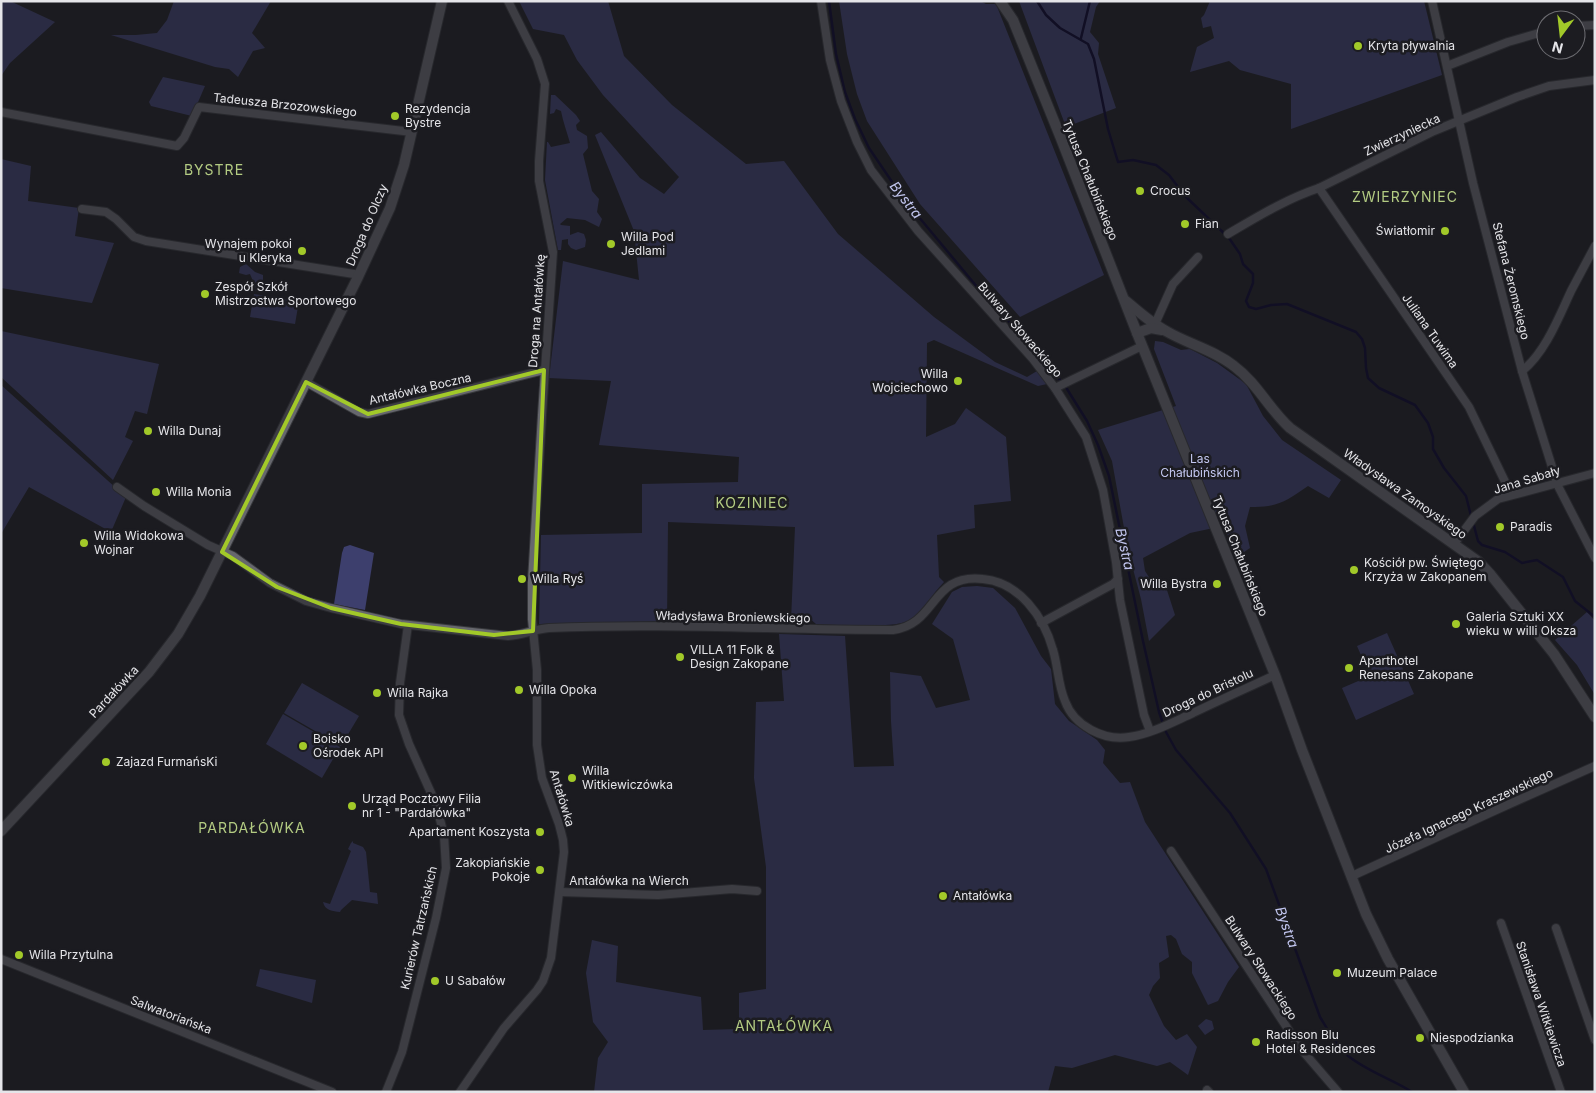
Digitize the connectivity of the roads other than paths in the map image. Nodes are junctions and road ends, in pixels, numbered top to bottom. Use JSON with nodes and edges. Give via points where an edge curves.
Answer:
{"nodes":[{"id":1,"x":442,"y":1,"type":"edge"},
{"id":2,"x":508,"y":1,"type":"edge"},
{"id":3,"x":820,"y":1,"type":"edge"},
{"id":4,"x":1000,"y":1,"type":"edge"},
{"id":5,"x":1010,"y":1,"type":"edge"},
{"id":6,"x":1432,"y":1,"type":"edge"},
{"id":7,"x":1013,"y":20,"type":"junction"},
{"id":8,"x":1536,"y":34,"type":"edge"},
{"id":9,"x":1447,"y":66,"type":"junction"},
{"id":10,"x":1595,"y":80,"type":"edge"},
{"id":11,"x":1,"y":112,"type":"edge"},
{"id":12,"x":1459,"y":121,"type":"junction"},
{"id":13,"x":412,"y":132,"type":"junction"},
{"id":14,"x":1319,"y":188,"type":"junction"},
{"id":15,"x":82,"y":209,"type":"dead end"},
{"id":16,"x":1228,"y":234,"type":"dead end"},
{"id":17,"x":1595,"y":246,"type":"edge"},
{"id":18,"x":1198,"y":257,"type":"dead end"},
{"id":19,"x":358,"y":276,"type":"junction"},
{"id":20,"x":1125,"y":301,"type":"junction"},
{"id":21,"x":1155,"y":324,"type":"junction"},
{"id":22,"x":1166,"y":331,"type":"junction"},
{"id":23,"x":1137,"y":333,"type":"junction"},
{"id":24,"x":1142,"y":346,"type":"junction"},
{"id":25,"x":544,"y":370,"type":"junction"},
{"id":26,"x":1522,"y":371,"type":"junction"},
{"id":27,"x":306,"y":382,"type":"junction"},
{"id":28,"x":1057,"y":387,"type":"junction"},
{"id":29,"x":1595,"y":473,"type":"edge"},
{"id":30,"x":1558,"y":482,"type":"junction"},
{"id":31,"x":117,"y":487,"type":"dead end"},
{"id":32,"x":1511,"y":494,"type":"junction"},
{"id":33,"x":1454,"y":544,"type":"junction"},
{"id":34,"x":222,"y":552,"type":"junction"},
{"id":35,"x":1595,"y":558,"type":"edge"},
{"id":36,"x":1118,"y":579,"type":"junction"},
{"id":37,"x":1041,"y":623,"type":"junction"},
{"id":38,"x":408,"y":625,"type":"junction"},
{"id":39,"x":533,"y":631,"type":"junction"},
{"id":40,"x":1275,"y":675,"type":"junction"},
{"id":41,"x":1595,"y":717,"type":"edge"},
{"id":42,"x":1153,"y":730,"type":"junction"},
{"id":43,"x":1595,"y":766,"type":"edge"},
{"id":44,"x":1,"y":831,"type":"edge"},
{"id":45,"x":1171,"y":851,"type":"dead end"},
{"id":46,"x":1352,"y":876,"type":"junction"},
{"id":47,"x":560,"y":892,"type":"junction"},
{"id":48,"x":757,"y":892,"type":"dead end"},
{"id":49,"x":1501,"y":923,"type":"dead end"},
{"id":50,"x":1556,"y":928,"type":"dead end"},
{"id":51,"x":1,"y":959,"type":"edge"},
{"id":52,"x":1595,"y":1040,"type":"edge"},
{"id":53,"x":332,"y":1092,"type":"edge"},
{"id":54,"x":386,"y":1092,"type":"edge"},
{"id":55,"x":460,"y":1092,"type":"edge"},
{"id":56,"x":1338,"y":1092,"type":"edge"},
{"id":57,"x":1464,"y":1092,"type":"edge"},
{"id":58,"x":1561,"y":1092,"type":"edge"}],
"edges":[{"from":1,"to":13,"type":"street","name":"Droga do Olczy"},
{"from":2,"to":25,"type":"street","name":"Droga na Antałówkę","via":[[543,78],[539,181],[553,252]]},
{"from":3,"to":28,"type":"street","name":"Bulwary Słowackiego","via":[[839,91],[871,170],[918,231]]},
{"from":4,"to":7,"type":"street","name":"Tytusa Chałubińskiego"},
{"from":5,"to":7,"type":"street","name":"Tytusa Chałubińskiego"},
{"from":6,"to":9,"type":"street","name":"Stefana Żeromskiego"},
{"from":7,"to":20,"type":"street","name":"Tytusa Chałubińskiego"},
{"from":8,"to":9,"type":"street"},
{"from":9,"to":12,"type":"street","name":"Stefana Żeromskiego"},
{"from":10,"to":12,"type":"street","name":"Zwierzyniecka","via":[[1549,86]]},
{"from":11,"to":13,"type":"street","name":"Tadeusza Brzozowskiego","via":[[177,146],[199,107]]},
{"from":12,"to":14,"type":"street","name":"Zwierzyniecka"},
{"from":12,"to":26,"type":"street","name":"Stefana Żeromskiego"},
{"from":13,"to":19,"type":"street","name":"Droga do Olczy","via":[[390,208]]},
{"from":14,"to":16,"type":"street","name":"Zwierzyniecka"},
{"from":14,"to":32,"type":"street","name":"Juliana Tuwima","via":[[1469,407]]},
{"from":15,"to":19,"type":"street","via":[[106,212],[134,237],[146,241]]},
{"from":17,"to":26,"type":"street","via":[[1541,349]]},
{"from":18,"to":21,"type":"street","via":[[1173,284]]},
{"from":19,"to":27,"type":"street","name":"Droga do Olczy"},
{"from":20,"to":21,"type":"street","name":"Władysława Zamoyskiego"},
{"from":20,"to":23,"type":"street","name":"Tytusa Chałubińskiego"},
{"from":21,"to":22,"type":"street","name":"Władysława Zamoyskiego"},
{"from":22,"to":23,"type":"street","name":"Władysława Zamoyskiego","via":[[1151,328]]},
{"from":22,"to":33,"type":"street","name":"Władysława Zamoyskiego","via":[[1237,367],[1290,428]]},
{"from":23,"to":24,"type":"street","name":"Tytusa Chałubińskiego"},
{"from":24,"to":28,"type":"street"},
{"from":24,"to":40,"type":"street","name":"Tytusa Chałubińskiego"},
{"from":25,"to":27,"type":"street","name":"Antałówka Boczna","via":[[368,414]]},
{"from":25,"to":39,"type":"street","name":"Droga na Antałówkę","via":[[532,582]]},
{"from":26,"to":30,"type":"street","name":"Stefana Żeromskiego"},
{"from":27,"to":34,"type":"street","name":"Droga do Olczy"},
{"from":28,"to":36,"type":"street","name":"Bulwary Słowackiego","via":[[1086,437],[1103,490]]},
{"from":29,"to":30,"type":"street","name":"Jana Sabały"},
{"from":30,"to":32,"type":"street","name":"Jana Sabały"},
{"from":30,"to":35,"type":"street","name":"Stefana Żeromskiego"},
{"from":31,"to":34,"type":"street","name":"Władysława Broniewskiego"},
{"from":32,"to":33,"type":"street","name":"Jana Sabały","via":[[1479,512]]},
{"from":33,"to":41,"type":"street","name":"Władysława Zamoyskiego","via":[[1479,562],[1512,600],[1554,654]]},
{"from":34,"to":38,"type":"street","name":"Władysława Broniewskiego","via":[[233,556],[277,587],[306,601]]},
{"from":34,"to":44,"type":"street","name":"Pardałówka","via":[[194,608],[161,658]]},
{"from":36,"to":37,"type":"street"},
{"from":36,"to":42,"type":"street","name":"Bulwary Słowackiego","via":[[1144,715]]},
{"from":37,"to":39,"type":"street","name":"Władysława Broniewskiego","via":[[1030,605],[1014,589],[992,580],[972,578],[950,584],[917,622],[893,630],[614,627]]},
{"from":37,"to":42,"type":"street","name":"Władysława Broniewskiego","via":[[1053,649],[1064,700],[1078,721],[1110,737],[1128,737]]},
{"from":38,"to":39,"type":"street","name":"Władysława Broniewskiego","via":[[508,636]]},
{"from":38,"to":54,"type":"street","name":"Kurierów Tatrzańskich","via":[[399,715],[435,802],[444,835],[446,868],[402,1052]]},
{"from":39,"to":47,"type":"street","name":"Antałówka","via":[[537,670],[537,745],[542,778],[563,840]]},
{"from":40,"to":42,"type":"street","name":"Droga do Bristolu"},
{"from":40,"to":46,"type":"street","name":"Tytusa Chałubińskiego"},
{"from":43,"to":46,"type":"street","name":"Józefa Ignacego Kraszewskiego"},
{"from":45,"to":56,"type":"street","name":"Bulwary Słowackiego","via":[[1301,1049]]},
{"from":46,"to":57,"type":"street","name":"Tytusa Chałubińskiego","via":[[1388,959]]},
{"from":47,"to":48,"type":"street","name":"Antałówka na Wierch","via":[[658,895],[732,889]]},
{"from":47,"to":55,"type":"street","name":"Antałówka","via":[[551,958],[543,981],[504,1028]]},
{"from":49,"to":58,"type":"street","name":"Stanisława Witkiewicza"},
{"from":50,"to":52,"type":"street"},
{"from":51,"to":53,"type":"street","name":"Salwatoriańska"}]}
